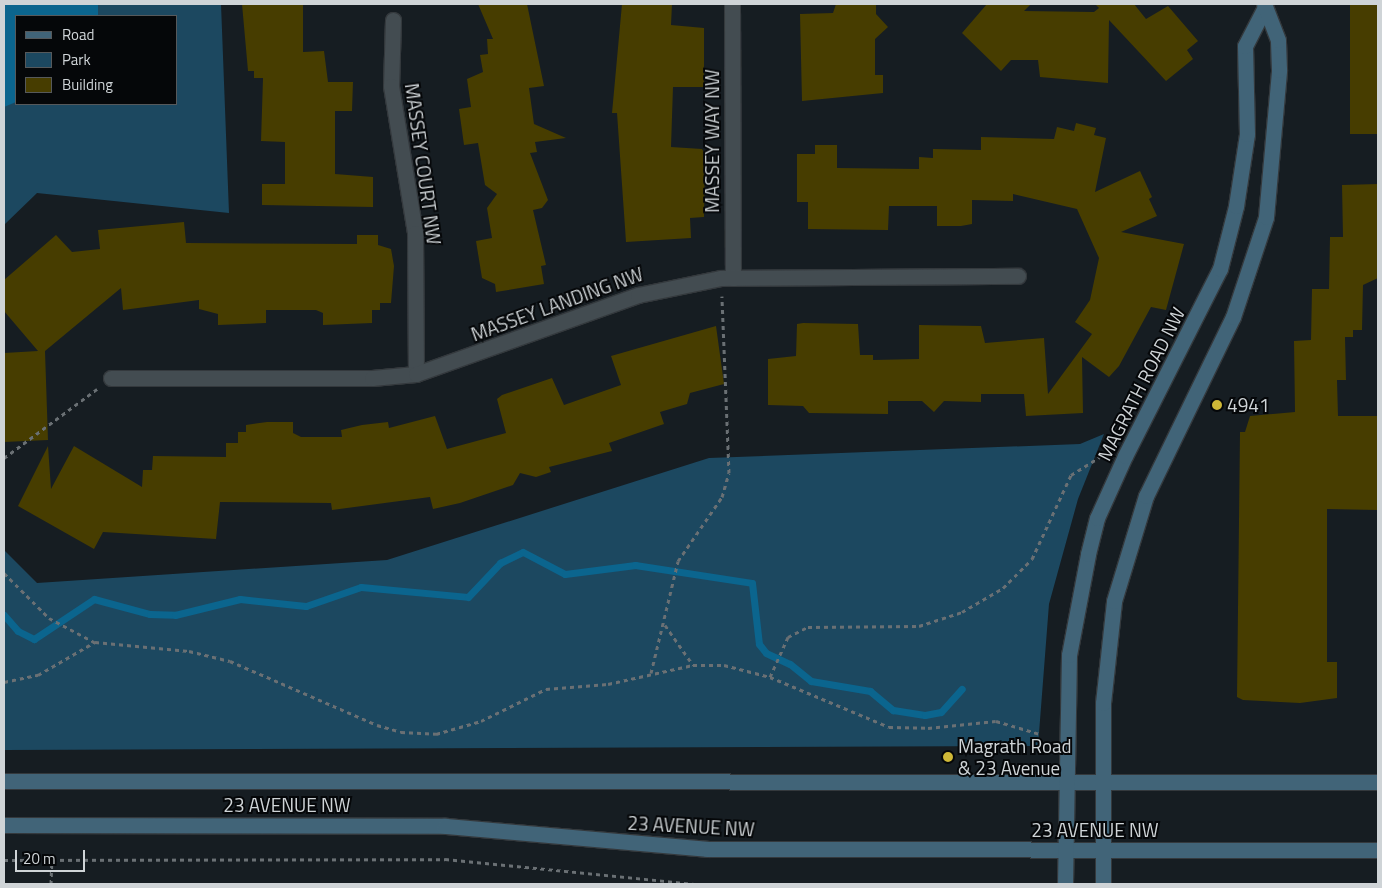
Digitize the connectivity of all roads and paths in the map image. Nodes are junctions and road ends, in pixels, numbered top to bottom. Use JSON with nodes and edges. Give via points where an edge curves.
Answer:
{"nodes":[{"id":1,"x":732,"y":4,"type":"edge"},
{"id":2,"x":1264,"y":6,"type":"edge"},
{"id":3,"x":392,"y":20,"type":"dead end"},
{"id":4,"x":1018,"y":276,"type":"dead end"},
{"id":5,"x":727,"y":278,"type":"junction"},
{"id":6,"x":416,"y":374,"type":"junction"},
{"id":7,"x":111,"y":378,"type":"joint"},
{"id":8,"x":1100,"y":457,"type":"dead end"},
{"id":9,"x":4,"y":458,"type":"edge"},
{"id":10,"x":4,"y":573,"type":"edge"},
{"id":11,"x":664,"y":624,"type":"junction"},
{"id":12,"x":95,"y":642,"type":"junction"},
{"id":13,"x":693,"y":665,"type":"junction"},
{"id":14,"x":651,"y":673,"type":"junction"},
{"id":15,"x":770,"y":677,"type":"junction"},
{"id":16,"x":4,"y":682,"type":"edge"},
{"id":17,"x":1040,"y":734,"type":"dead end"},
{"id":18,"x":4,"y":781,"type":"edge"},
{"id":19,"x":1066,"y":781,"type":"junction"},
{"id":20,"x":1102,"y":782,"type":"junction"},
{"id":21,"x":1378,"y":782,"type":"edge"},
{"id":22,"x":4,"y":825,"type":"edge"},
{"id":23,"x":1066,"y":849,"type":"junction"},
{"id":24,"x":1103,"y":849,"type":"junction"},
{"id":25,"x":1378,"y":850,"type":"edge"},
{"id":26,"x":4,"y":860,"type":"edge"},
{"id":27,"x":52,"y":860,"type":"junction"},
{"id":28,"x":51,"y":884,"type":"edge"},
{"id":29,"x":837,"y":884,"type":"edge"},
{"id":30,"x":962,"y":884,"type":"edge"},
{"id":31,"x":986,"y":884,"type":"edge"},
{"id":32,"x":1065,"y":884,"type":"edge"},
{"id":33,"x":1104,"y":884,"type":"edge"},
{"id":34,"x":1139,"y":884,"type":"edge"},
{"id":35,"x":1203,"y":884,"type":"edge"},
{"id":36,"x":1297,"y":884,"type":"edge"},
{"id":37,"x":1346,"y":884,"type":"edge"}],
"edges":[{"from":1,"to":5,"type":"street","name":"MASSEY WAY NW"},
{"from":2,"to":19,"type":"main road","name":"MAGRATH ROAD NW","via":[[1246,46],[1247,134],[1236,206],[1220,269],[1121,463],[1088,554],[1072,626]]},
{"from":2,"to":20,"type":"main road","name":"MAGRATH ROAD NW","via":[[1278,40],[1279,70],[1278,128],[1264,227],[1233,317],[1146,496],[1123,567],[1106,665]]},
{"from":3,"to":6,"type":"street","name":"MASSEY COURT NW","via":[[391,86],[415,233]]},
{"from":4,"to":5,"type":"street","name":"MASSEY LANDING NW"},
{"from":5,"to":6,"type":"street","name":"MASSEY LANDING NW","via":[[638,295]]},
{"from":5,"to":11,"type":"path","via":[[729,473],[722,497],[678,561],[670,585]]},
{"from":6,"to":7,"type":"street","name":"MASSEY LANDING NW","via":[[372,378]]},
{"from":7,"to":9,"type":"path"},
{"from":8,"to":15,"type":"path","via":[[1071,475],[1021,573],[984,600],[936,622],[911,628],[808,627],[788,637]]},
{"from":10,"to":12,"type":"path","via":[[49,618]]},
{"from":11,"to":13,"type":"path"},
{"from":11,"to":14,"type":"path"},
{"from":12,"to":14,"type":"path","via":[[188,651],[230,661],[377,724],[419,734],[458,730],[546,689],[608,684]]},
{"from":12,"to":16,"type":"path","via":[[38,674]]},
{"from":13,"to":14,"type":"path"},
{"from":13,"to":15,"type":"path","via":[[724,665]]},
{"from":15,"to":17,"type":"path","via":[[889,727],[928,728],[996,721]]},
{"from":18,"to":19,"type":"main road","name":"23 AVENUE NW"},
{"from":19,"to":20,"type":"main road","name":"23 AVENUE NW"},
{"from":19,"to":23,"type":"main road","name":"MAGRATH ROAD NW"},
{"from":20,"to":21,"type":"main road","name":"23 AVENUE NW"},
{"from":20,"to":24,"type":"main road","name":"MAGRATH ROAD NW"},
{"from":22,"to":23,"type":"main road","name":"23 AVENUE NW","via":[[445,826],[669,848]]},
{"from":23,"to":24,"type":"main road","name":"23 AVENUE NW"},
{"from":23,"to":32,"type":"main road","name":"MAGRATH ROAD NW"},
{"from":24,"to":25,"type":"main road","name":"23 AVENUE NW"},
{"from":24,"to":33,"type":"main road","name":"MAGRATH ROAD NW"},
{"from":26,"to":27,"type":"path"},
{"from":27,"to":28,"type":"path"},
{"from":27,"to":29,"type":"path","via":[[445,859],[697,884]]},
{"from":30,"to":31,"type":"path"},
{"from":34,"to":35,"type":"path"},
{"from":36,"to":37,"type":"path"}]}
